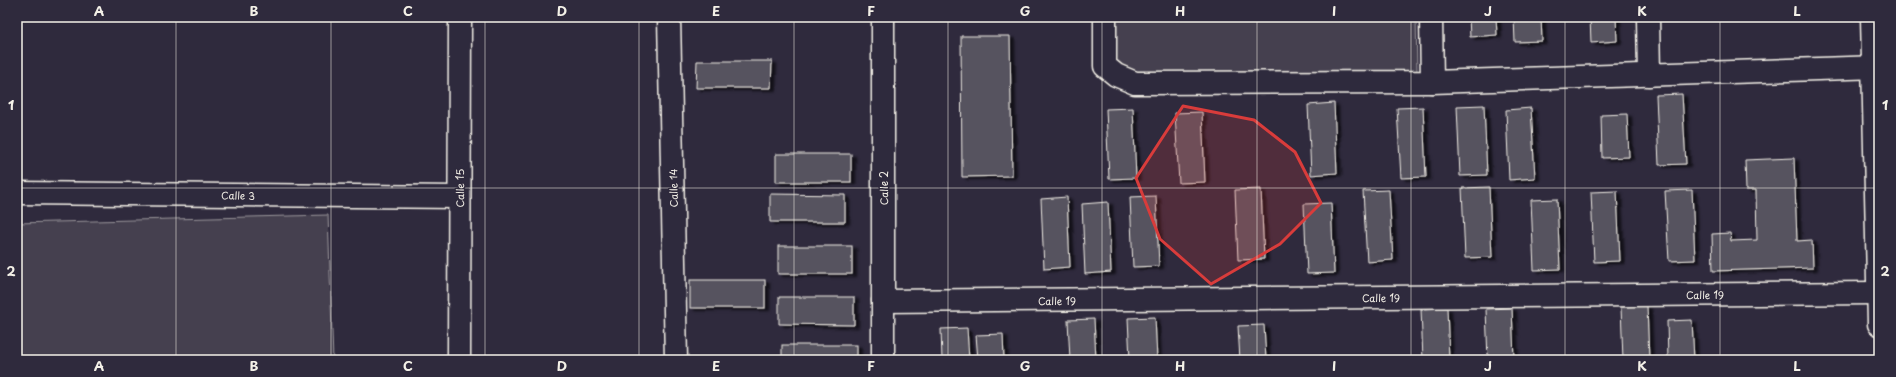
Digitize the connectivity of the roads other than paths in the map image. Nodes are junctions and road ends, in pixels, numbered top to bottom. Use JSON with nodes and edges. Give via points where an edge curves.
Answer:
{"nodes":[{"id":1,"x":460,"y":17,"type":"edge"},
{"id":2,"x":669,"y":17,"type":"edge"},
{"id":3,"x":884,"y":17,"type":"edge"},
{"id":4,"x":1105,"y":17,"type":"edge"},
{"id":5,"x":1431,"y":17,"type":"edge"},
{"id":6,"x":1648,"y":17,"type":"edge"},
{"id":7,"x":1872,"y":17,"type":"edge"},
{"id":8,"x":1876,"y":67,"type":"edge"},
{"id":9,"x":1649,"y":75,"type":"junction"},
{"id":10,"x":1432,"y":82,"type":"junction"},
{"id":11,"x":17,"y":193,"type":"edge"},
{"id":12,"x":459,"y":197,"type":"junction"},
{"id":13,"x":1878,"y":293,"type":"edge"},
{"id":14,"x":883,"y":301,"type":"junction"},
{"id":15,"x":1879,"y":324,"type":"edge"},
{"id":16,"x":458,"y":360,"type":"edge"},
{"id":17,"x":676,"y":360,"type":"edge"},
{"id":18,"x":883,"y":360,"type":"edge"}],
"edges":[{"from":1,"to":12,"type":"street","name":"Calle 15"},
{"from":2,"to":17,"type":"street","name":"Calle 14"},
{"from":3,"to":14,"type":"street","name":"Calle 2"},
{"from":4,"to":10,"type":"street","via":[[1105,66],[1116,75],[1135,83]]},
{"from":5,"to":10,"type":"street"},
{"from":6,"to":9,"type":"street"},
{"from":7,"to":8,"type":"street"},
{"from":8,"to":9,"type":"street"},
{"from":8,"to":13,"type":"street"},
{"from":9,"to":10,"type":"street"},
{"from":11,"to":12,"type":"street","name":"Calle 3"},
{"from":12,"to":16,"type":"street","name":"Calle 15"},
{"from":13,"to":14,"type":"street","name":"Calle 19"},
{"from":13,"to":15,"type":"street"},
{"from":14,"to":18,"type":"street","name":"Calle 2"}]}
